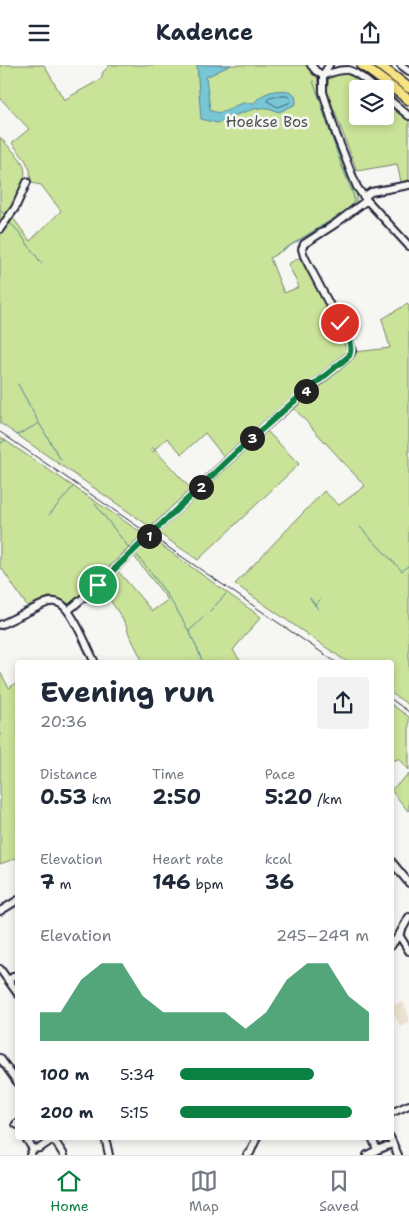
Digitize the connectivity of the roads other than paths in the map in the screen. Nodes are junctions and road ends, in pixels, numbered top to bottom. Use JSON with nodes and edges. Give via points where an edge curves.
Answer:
{"nodes":[{"id":1,"x":310,"y":65,"type":"edge"},
{"id":2,"x":329,"y":65,"type":"edge"},
{"id":3,"x":362,"y":65,"type":"edge"},
{"id":4,"x":379,"y":65,"type":"edge"},
{"id":5,"x":401,"y":65,"type":"edge"},
{"id":6,"x":409,"y":71,"type":"edge"},
{"id":7,"x":323,"y":75,"type":"junction"},
{"id":8,"x":364,"y":80,"type":"edge"},
{"id":9,"x":409,"y":88,"type":"edge"},
{"id":10,"x":409,"y":100,"type":"edge"},
{"id":11,"x":394,"y":104,"type":"edge"},
{"id":12,"x":409,"y":116,"type":"edge"},
{"id":13,"x":27,"y":182,"type":"dead end"},
{"id":14,"x":409,"y":185,"type":"edge"},
{"id":15,"x":366,"y":199,"type":"junction"},
{"id":16,"x":0,"y":229,"type":"edge"},
{"id":17,"x":409,"y":246,"type":"edge"},
{"id":18,"x":69,"y":610,"type":"junction"},
{"id":19,"x":0,"y":625,"type":"edge"},
{"id":20,"x":94,"y":660,"type":"edge"},
{"id":21,"x":394,"y":865,"type":"edge"},
{"id":22,"x":409,"y":883,"type":"edge"},
{"id":23,"x":15,"y":902,"type":"edge"},
{"id":24,"x":0,"y":911,"type":"edge"},
{"id":25,"x":409,"y":917,"type":"edge"},
{"id":26,"x":399,"y":935,"type":"junction"},
{"id":27,"x":394,"y":942,"type":"edge"},
{"id":28,"x":409,"y":951,"type":"edge"},
{"id":29,"x":0,"y":969,"type":"edge"},
{"id":30,"x":15,"y":976,"type":"edge"},
{"id":31,"x":8,"y":980,"type":"junction"},
{"id":32,"x":15,"y":990,"type":"edge"},
{"id":33,"x":0,"y":1058,"type":"edge"},
{"id":34,"x":15,"y":1079,"type":"edge"},
{"id":35,"x":409,"y":1105,"type":"edge"},
{"id":36,"x":394,"y":1112,"type":"edge"},
{"id":37,"x":26,"y":1140,"type":"edge"},
{"id":38,"x":50,"y":1140,"type":"edge"},
{"id":39,"x":54,"y":1140,"type":"edge"},
{"id":40,"x":106,"y":1140,"type":"edge"},
{"id":41,"x":256,"y":1140,"type":"edge"},
{"id":42,"x":373,"y":1140,"type":"edge"},
{"id":43,"x":391,"y":1141,"type":"edge"},
{"id":44,"x":377,"y":1150,"type":"junction"},
{"id":45,"x":31,"y":1152,"type":"edge"},
{"id":46,"x":250,"y":1154,"type":"edge"},
{"id":47,"x":64,"y":1155,"type":"edge"},
{"id":48,"x":109,"y":1155,"type":"edge"},
{"id":49,"x":367,"y":1155,"type":"edge"},
{"id":50,"x":398,"y":1155,"type":"edge"}],
"edges":[{"from":1,"to":7,"type":"street"},
{"from":2,"to":7,"type":"street"},
{"from":3,"to":10,"type":"highway"},
{"from":4,"to":9,"type":"highway"},
{"from":5,"to":6,"type":"street"},
{"from":7,"to":8,"type":"street","via":[[349,70]]},
{"from":7,"to":15,"type":"street","via":[[323,92],[334,126],[357,187]]},
{"from":11,"to":12,"type":"street"},
{"from":13,"to":16,"type":"street","via":[[15,208]]},
{"from":14,"to":15,"type":"street","via":[[371,192]]},
{"from":15,"to":17,"type":"street"},
{"from":15,"to":18,"type":"street","via":[[304,244],[302,249],[348,340],[352,351],[349,356],[261,430]]},
{"from":18,"to":19,"type":"street","via":[[53,601]]},
{"from":18,"to":20,"type":"street"},
{"from":21,"to":22,"type":"street"},
{"from":23,"to":24,"type":"street"},
{"from":25,"to":26,"type":"street"},
{"from":26,"to":27,"type":"street"},
{"from":26,"to":28,"type":"street"},
{"from":29,"to":31,"type":"street"},
{"from":30,"to":31,"type":"street"},
{"from":31,"to":32,"type":"street"},
{"from":33,"to":34,"type":"street"},
{"from":35,"to":36,"type":"street"},
{"from":37,"to":45,"type":"street"},
{"from":38,"to":45,"type":"street"},
{"from":39,"to":47,"type":"street"},
{"from":40,"to":48,"type":"street"},
{"from":41,"to":46,"type":"street"},
{"from":42,"to":44,"type":"street"},
{"from":43,"to":44,"type":"street"},
{"from":43,"to":50,"type":"street"},
{"from":44,"to":49,"type":"street"}]}
